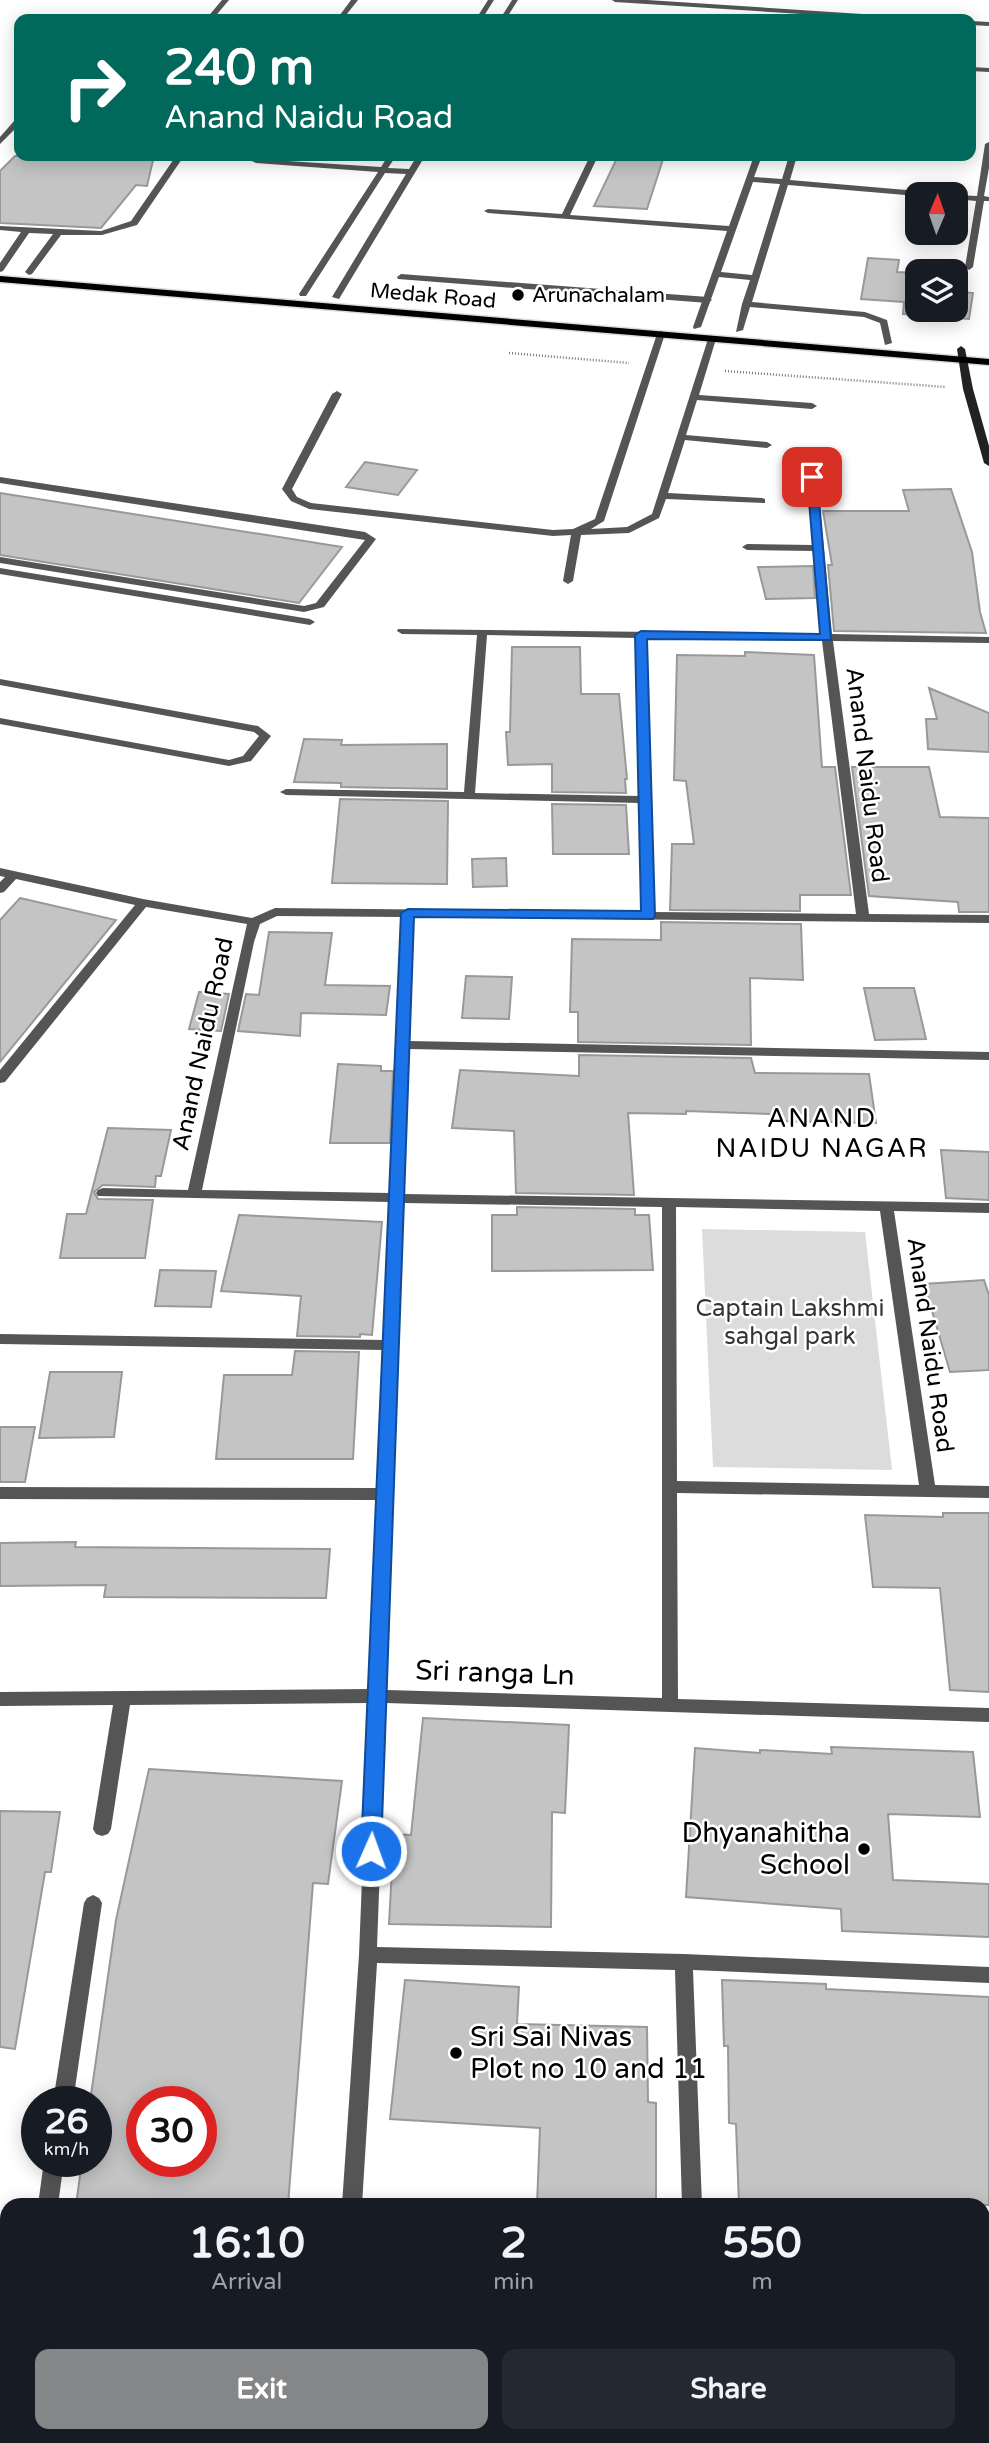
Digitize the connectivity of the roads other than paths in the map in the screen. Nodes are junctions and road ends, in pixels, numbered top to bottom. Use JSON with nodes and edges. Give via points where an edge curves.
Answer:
{"nodes":[{"id":1,"x":226,"y":0,"type":"edge"},
{"id":2,"x":355,"y":0,"type":"edge"},
{"id":3,"x":615,"y":0,"type":"edge"},
{"id":4,"x":809,"y":13,"type":"edge"},
{"id":5,"x":213,"y":14,"type":"edge"},
{"id":6,"x":344,"y":14,"type":"edge"},
{"id":7,"x":839,"y":14,"type":"edge"},
{"id":8,"x":14,"y":126,"type":"edge"},
{"id":9,"x":0,"y":142,"type":"edge"},
{"id":10,"x":989,"y":144,"type":"edge"},
{"id":11,"x":177,"y":161,"type":"edge"},
{"id":12,"x":256,"y":161,"type":"dead end"},
{"id":13,"x":389,"y":161,"type":"edge"},
{"id":14,"x":418,"y":161,"type":"edge"},
{"id":15,"x":592,"y":161,"type":"edge"},
{"id":16,"x":756,"y":161,"type":"edge"},
{"id":17,"x":791,"y":161,"type":"edge"},
{"id":18,"x":987,"y":162,"type":"edge"},
{"id":19,"x":383,"y":170,"type":"junction"},
{"id":20,"x":411,"y":172,"type":"junction"},
{"id":21,"x":750,"y":179,"type":"junction"},
{"id":22,"x":785,"y":182,"type":"junction"},
{"id":23,"x":905,"y":192,"type":"edge"},
{"id":24,"x":968,"y":198,"type":"edge"},
{"id":25,"x":978,"y":199,"type":"junction"},
{"id":26,"x":989,"y":200,"type":"edge"},
{"id":27,"x":488,"y":211,"type":"dead end"},
{"id":28,"x":565,"y":216,"type":"junction"},
{"id":29,"x":0,"y":228,"type":"edge"},
{"id":30,"x":733,"y":229,"type":"junction"},
{"id":31,"x":27,"y":230,"type":"junction"},
{"id":32,"x":59,"y":232,"type":"junction"},
{"id":33,"x":968,"y":267,"type":"dead end"},
{"id":34,"x":0,"y":269,"type":"edge"},
{"id":35,"x":29,"y":272,"type":"junction"},
{"id":36,"x":717,"y":274,"type":"junction"},
{"id":37,"x":401,"y":277,"type":"dead end"},
{"id":38,"x":755,"y":278,"type":"junction"},
{"id":39,"x":0,"y":279,"type":"edge"},
{"id":40,"x":303,"y":294,"type":"junction"},
{"id":41,"x":336,"y":297,"type":"junction"},
{"id":42,"x":708,"y":300,"type":"junction"},
{"id":43,"x":746,"y":304,"type":"junction"},
{"id":44,"x":697,"y":327,"type":"junction"},
{"id":45,"x":739,"y":330,"type":"junction"},
{"id":46,"x":661,"y":334,"type":"junction"},
{"id":47,"x":712,"y":339,"type":"junction"},
{"id":48,"x":888,"y":343,"type":"junction"},
{"id":49,"x":989,"y":351,"type":"edge"},
{"id":50,"x":962,"y":355,"type":"junction"},
{"id":51,"x":989,"y":362,"type":"edge"},
{"id":52,"x":337,"y":394,"type":"dead end"},
{"id":53,"x":693,"y":397,"type":"junction"},
{"id":54,"x":812,"y":406,"type":"dead end"},
{"id":55,"x":681,"y":437,"type":"junction"},
{"id":56,"x":767,"y":445,"type":"dead end"},
{"id":57,"x":989,"y":463,"type":"edge"},
{"id":58,"x":812,"y":477,"type":"dead end"},
{"id":59,"x":0,"y":480,"type":"edge"},
{"id":60,"x":663,"y":496,"type":"junction"},
{"id":61,"x":762,"y":501,"type":"dead end"},
{"id":62,"x":577,"y":531,"type":"junction"},
{"id":63,"x":747,"y":547,"type":"dead end"},
{"id":64,"x":819,"y":548,"type":"junction"},
{"id":65,"x":0,"y":560,"type":"edge"},
{"id":66,"x":0,"y":570,"type":"edge"},
{"id":67,"x":568,"y":581,"type":"dead end"},
{"id":68,"x":310,"y":622,"type":"dead end"},
{"id":69,"x":402,"y":631,"type":"dead end"},
{"id":70,"x":482,"y":633,"type":"junction"},
{"id":71,"x":641,"y":635,"type":"junction"},
{"id":72,"x":827,"y":638,"type":"junction"},
{"id":73,"x":989,"y":640,"type":"edge"},
{"id":74,"x":0,"y":682,"type":"edge"},
{"id":75,"x":0,"y":721,"type":"edge"},
{"id":76,"x":286,"y":792,"type":"dead end"},
{"id":77,"x":469,"y":796,"type":"junction"},
{"id":78,"x":645,"y":800,"type":"junction"},
{"id":79,"x":6,"y":873,"type":"edge"},
{"id":80,"x":0,"y":889,"type":"edge"},
{"id":81,"x":143,"y":903,"type":"junction"},
{"id":82,"x":408,"y":913,"type":"junction"},
{"id":83,"x":648,"y":916,"type":"junction"},
{"id":84,"x":863,"y":918,"type":"junction"},
{"id":85,"x":989,"y":919,"type":"edge"},
{"id":86,"x":254,"y":922,"type":"junction"},
{"id":87,"x":402,"y":1045,"type":"junction"},
{"id":88,"x":989,"y":1056,"type":"edge"},
{"id":89,"x":0,"y":1079,"type":"edge"},
{"id":90,"x":103,"y":1193,"type":"dead end"},
{"id":91,"x":194,"y":1194,"type":"junction"},
{"id":92,"x":396,"y":1198,"type":"junction"},
{"id":93,"x":668,"y":1203,"type":"junction"},
{"id":94,"x":886,"y":1207,"type":"junction"},
{"id":95,"x":989,"y":1208,"type":"edge"},
{"id":96,"x":0,"y":1339,"type":"edge"},
{"id":97,"x":391,"y":1345,"type":"junction"},
{"id":98,"x":670,"y":1488,"type":"junction"},
{"id":99,"x":928,"y":1491,"type":"junction"},
{"id":100,"x":989,"y":1492,"type":"edge"},
{"id":101,"x":0,"y":1493,"type":"edge"},
{"id":102,"x":385,"y":1494,"type":"junction"},
{"id":103,"x":377,"y":1696,"type":"junction"},
{"id":104,"x":0,"y":1699,"type":"edge"},
{"id":105,"x":122,"y":1699,"type":"junction"},
{"id":106,"x":670,"y":1705,"type":"junction"},
{"id":107,"x":989,"y":1716,"type":"edge"},
{"id":108,"x":102,"y":1829,"type":"dead end"},
{"id":109,"x":93,"y":1903,"type":"dead end"},
{"id":110,"x":368,"y":1955,"type":"junction"},
{"id":111,"x":684,"y":1962,"type":"junction"},
{"id":112,"x":989,"y":1975,"type":"edge"},
{"id":113,"x":65,"y":2086,"type":"edge"},
{"id":114,"x":52,"y":2177,"type":"edge"},
{"id":115,"x":49,"y":2198,"type":"edge"},
{"id":116,"x":352,"y":2198,"type":"edge"},
{"id":117,"x":692,"y":2198,"type":"edge"}],
"edges":[{"from":1,"to":5,"type":"street"},
{"from":2,"to":6,"type":"street"},
{"from":3,"to":4,"type":"street"},
{"from":4,"to":7,"type":"street"},
{"from":8,"to":9,"type":"street"},
{"from":10,"to":18,"type":"street"},
{"from":11,"to":32,"type":"street","via":[[134,223],[102,233]]},
{"from":12,"to":19,"type":"street"},
{"from":13,"to":19,"type":"street"},
{"from":14,"to":20,"type":"street"},
{"from":15,"to":28,"type":"street"},
{"from":16,"to":21,"type":"street"},
{"from":17,"to":22,"type":"street"},
{"from":18,"to":25,"type":"street"},
{"from":19,"to":20,"type":"street"},
{"from":19,"to":40,"type":"street"},
{"from":20,"to":41,"type":"street"},
{"from":21,"to":22,"type":"street"},
{"from":21,"to":30,"type":"street"},
{"from":22,"to":23,"type":"street"},
{"from":22,"to":38,"type":"street"},
{"from":24,"to":25,"type":"street"},
{"from":25,"to":26,"type":"street"},
{"from":25,"to":33,"type":"street","via":[[978,241]]},
{"from":27,"to":28,"type":"street"},
{"from":28,"to":30,"type":"street"},
{"from":29,"to":31,"type":"street"},
{"from":30,"to":36,"type":"street"},
{"from":31,"to":32,"type":"street"},
{"from":31,"to":34,"type":"street"},
{"from":32,"to":35,"type":"street"},
{"from":34,"to":35,"type":"main road","name":"Medak Road"},
{"from":35,"to":40,"type":"main road","name":"Medak Road"},
{"from":36,"to":38,"type":"street"},
{"from":36,"to":42,"type":"street"},
{"from":37,"to":42,"type":"street"},
{"from":38,"to":43,"type":"street"},
{"from":39,"to":46,"type":"main road","name":"Medak Road"},
{"from":40,"to":41,"type":"main road","name":"Medak Road"},
{"from":41,"to":44,"type":"main road","name":"Medak Road"},
{"from":42,"to":44,"type":"street"},
{"from":43,"to":45,"type":"street"},
{"from":43,"to":48,"type":"street","via":[[865,316],[884,322]]},
{"from":44,"to":45,"type":"main road","name":"Medak Road"},
{"from":45,"to":48,"type":"main road","name":"Medak Road"},
{"from":46,"to":47,"type":"main road","name":"Medak Road"},
{"from":46,"to":62,"type":"street","via":[[599,522]]},
{"from":47,"to":50,"type":"main road","name":"Medak Road"},
{"from":47,"to":53,"type":"street"},
{"from":48,"to":50,"type":"main road","name":"Medak Road"},
{"from":49,"to":50,"type":"main road","name":"Medak Road"},
{"from":50,"to":51,"type":"main road","name":"Medak Road"},
{"from":50,"to":57,"type":"main road"},
{"from":52,"to":62,"type":"street","via":[[287,489],[294,499],[309,506],[553,533]]},
{"from":53,"to":54,"type":"street"},
{"from":53,"to":55,"type":"street"},
{"from":55,"to":56,"type":"street"},
{"from":55,"to":60,"type":"street"},
{"from":58,"to":64,"type":"street","name":"Anand Naidu Road"},
{"from":59,"to":65,"type":"street","via":[[371,539],[320,605],[303,609]]},
{"from":60,"to":61,"type":"street"},
{"from":60,"to":62,"type":"street","via":[[656,516],[629,530]]},
{"from":62,"to":67,"type":"street"},
{"from":63,"to":64,"type":"street"},
{"from":64,"to":72,"type":"street","name":"Anand Naidu Road"},
{"from":66,"to":68,"type":"street"},
{"from":69,"to":70,"type":"street","name":"Anand Naidu Road"},
{"from":70,"to":71,"type":"street","name":"Anand Naidu Road"},
{"from":70,"to":77,"type":"street"},
{"from":71,"to":72,"type":"street","name":"Anand Naidu Road"},
{"from":71,"to":78,"type":"street"},
{"from":72,"to":73,"type":"street","name":"Anand Naidu Road"},
{"from":72,"to":84,"type":"street","name":"Anand Naidu Road"},
{"from":74,"to":75,"type":"street","via":[[258,729],[264,736],[247,759],[229,763]]},
{"from":76,"to":77,"type":"street"},
{"from":77,"to":78,"type":"street"},
{"from":78,"to":83,"type":"street"},
{"from":79,"to":80,"type":"street"},
{"from":79,"to":81,"type":"street"},
{"from":81,"to":86,"type":"street"},
{"from":81,"to":89,"type":"street"},
{"from":82,"to":83,"type":"street","name":"Anand Naidu Road"},
{"from":82,"to":86,"type":"street","name":"Anand Naidu Road","via":[[275,912]]},
{"from":82,"to":87,"type":"street"},
{"from":83,"to":84,"type":"street","name":"Anand Naidu Road"},
{"from":84,"to":85,"type":"street","name":"Anand Naidu Road"},
{"from":86,"to":91,"type":"street","name":"Anand Naidu Road"},
{"from":87,"to":88,"type":"street"},
{"from":87,"to":92,"type":"street"},
{"from":90,"to":91,"type":"street"},
{"from":91,"to":92,"type":"street"},
{"from":92,"to":93,"type":"street"},
{"from":92,"to":97,"type":"street"},
{"from":93,"to":94,"type":"street"},
{"from":93,"to":98,"type":"street"},
{"from":94,"to":95,"type":"street"},
{"from":94,"to":99,"type":"street","name":"Anand Naidu Road"},
{"from":96,"to":97,"type":"street"},
{"from":97,"to":102,"type":"street"},
{"from":98,"to":99,"type":"street","name":"Anand Naidu Road"},
{"from":98,"to":106,"type":"street"},
{"from":99,"to":100,"type":"street","name":"Anand Naidu Road"},
{"from":101,"to":102,"type":"street"},
{"from":102,"to":103,"type":"street"},
{"from":103,"to":105,"type":"street","name":"Sri ranga Ln"},
{"from":103,"to":106,"type":"street","name":"Sri ranga Ln"},
{"from":103,"to":110,"type":"street"},
{"from":104,"to":105,"type":"street","name":"Sri ranga Ln"},
{"from":105,"to":108,"type":"street"},
{"from":106,"to":107,"type":"street","name":"Sri ranga Ln"},
{"from":109,"to":113,"type":"street"},
{"from":110,"to":111,"type":"street"},
{"from":110,"to":116,"type":"street"},
{"from":111,"to":112,"type":"street"},
{"from":111,"to":117,"type":"street"},
{"from":114,"to":115,"type":"street"}]}
